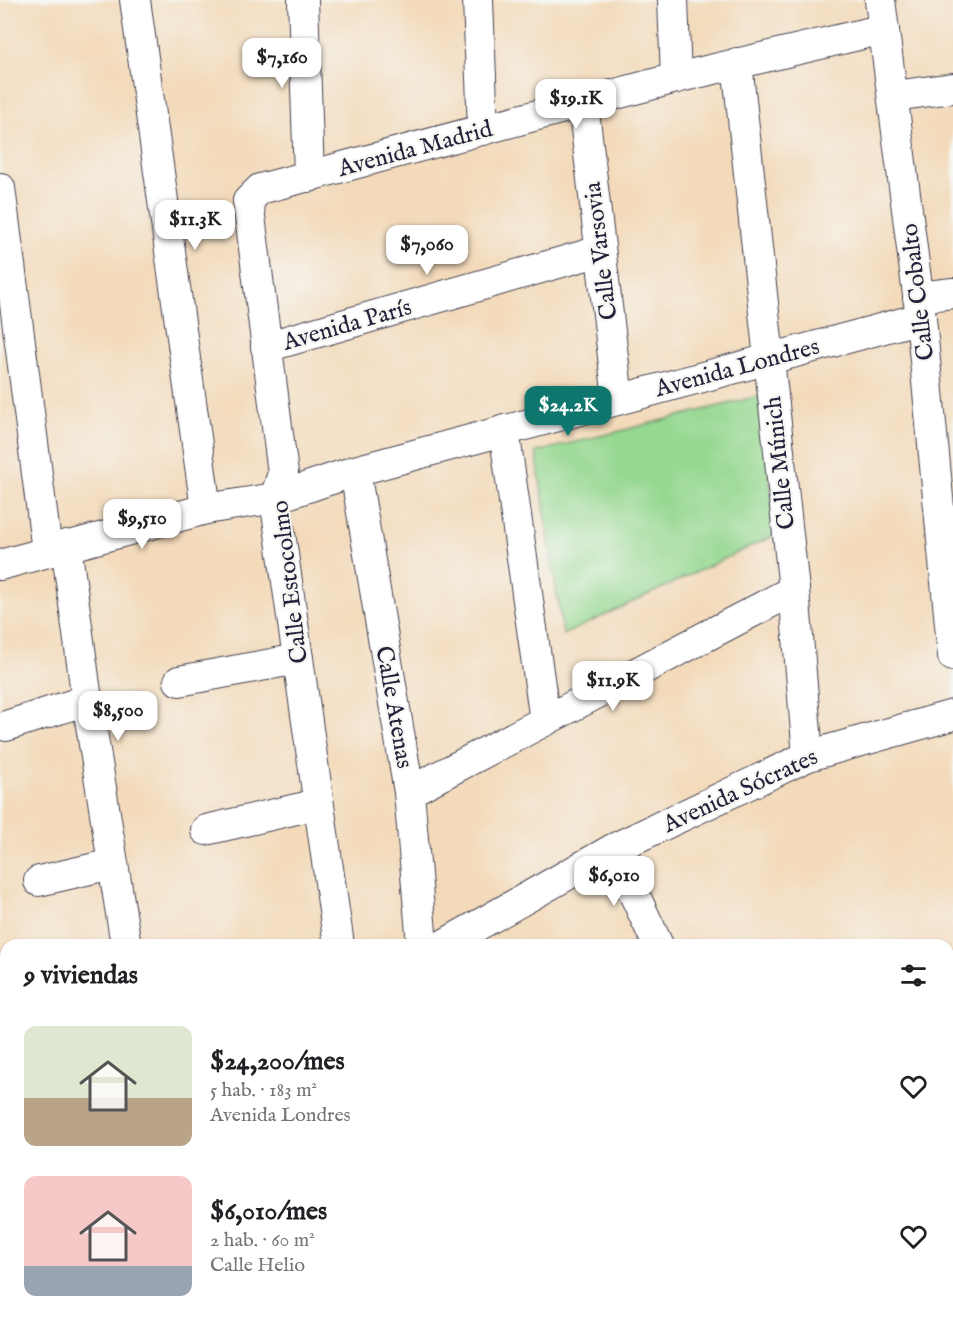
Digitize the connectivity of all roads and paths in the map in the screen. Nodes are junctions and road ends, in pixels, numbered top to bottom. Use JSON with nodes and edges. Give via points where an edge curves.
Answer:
{"nodes":[{"id":1,"x":135,"y":0,"type":"edge"},
{"id":2,"x":303,"y":0,"type":"edge"},
{"id":3,"x":478,"y":0,"type":"edge"},
{"id":4,"x":673,"y":0,"type":"edge"},
{"id":5,"x":880,"y":0,"type":"edge"},
{"id":6,"x":884,"y":29,"type":"junction"},
{"id":7,"x":737,"y":63,"type":"junction"},
{"id":8,"x":676,"y":78,"type":"junction"},
{"id":9,"x":953,"y":88,"type":"edge"},
{"id":10,"x":894,"y":96,"type":"junction"},
{"id":11,"x":583,"y":103,"type":"junction"},
{"id":12,"x":483,"y":130,"type":"junction"},
{"id":13,"x":309,"y":177,"type":"junction"},
{"id":14,"x":0,"y":188,"type":"edge"},
{"id":15,"x":260,"y":189,"type":"joint"},
{"id":16,"x":600,"y":251,"type":"junction"},
{"id":17,"x":953,"y":293,"type":"edge"},
{"id":18,"x":919,"y":308,"type":"junction"},
{"id":19,"x":266,"y":347,"type":"junction"},
{"id":20,"x":767,"y":358,"type":"junction"},
{"id":21,"x":618,"y":399,"type":"junction"},
{"id":22,"x":504,"y":430,"type":"junction"},
{"id":23,"x":355,"y":471,"type":"junction"},
{"id":24,"x":275,"y":498,"type":"junction"},
{"id":25,"x":946,"y":505,"type":"edge"},
{"id":26,"x":206,"y":509,"type":"junction"},
{"id":27,"x":57,"y":548,"type":"junction"},
{"id":28,"x":0,"y":565,"type":"edge"},
{"id":29,"x":794,"y":590,"type":"junction"},
{"id":30,"x":953,"y":656,"type":"edge"},
{"id":31,"x":298,"y":659,"type":"junction"},
{"id":32,"x":179,"y":681,"type":"dead end"},
{"id":33,"x":87,"y":700,"type":"junction"},
{"id":34,"x":953,"y":715,"type":"edge"},
{"id":35,"x":545,"y":721,"type":"junction"},
{"id":36,"x":6,"y":726,"type":"dead end"},
{"id":37,"x":808,"y":756,"type":"junction"},
{"id":38,"x":409,"y":792,"type":"junction"},
{"id":39,"x":318,"y":804,"type":"junction"},
{"id":40,"x":206,"y":830,"type":"dead end"},
{"id":41,"x":613,"y":849,"type":"junction"},
{"id":42,"x":112,"y":864,"type":"junction"},
{"id":43,"x":39,"y":881,"type":"dead end"},
{"id":44,"x":125,"y":939,"type":"edge"},
{"id":45,"x":338,"y":939,"type":"edge"},
{"id":46,"x":421,"y":939,"type":"edge"},
{"id":47,"x":454,"y":939,"type":"edge"},
{"id":48,"x":655,"y":939,"type":"edge"}],
"edges":[{"from":1,"to":26,"type":"street"},
{"from":2,"to":13,"type":"street"},
{"from":3,"to":12,"type":"street"},
{"from":4,"to":8,"type":"street"},
{"from":5,"to":6,"type":"street","name":"Calle Cobalto"},
{"from":6,"to":7,"type":"street","name":"Avenida Madrid"},
{"from":6,"to":10,"type":"street","name":"Calle Cobalto"},
{"from":7,"to":8,"type":"street","name":"Avenida Madrid"},
{"from":7,"to":20,"type":"street","name":"Calle Múnich"},
{"from":8,"to":11,"type":"street","name":"Avenida Madrid"},
{"from":9,"to":10,"type":"street"},
{"from":10,"to":18,"type":"street","name":"Calle Cobalto"},
{"from":11,"to":12,"type":"street","name":"Avenida Madrid"},
{"from":11,"to":16,"type":"street","name":"Calle Varsovia"},
{"from":12,"to":13,"type":"street","name":"Avenida Madrid"},
{"from":13,"to":15,"type":"street","name":"Avenida Madrid"},
{"from":14,"to":27,"type":"street"},
{"from":15,"to":19,"type":"street","name":"Calle Estocolmo","via":[[248,201],[248,209]]},
{"from":16,"to":19,"type":"street","name":"Avenida París"},
{"from":16,"to":21,"type":"street","name":"Calle Varsovia"},
{"from":17,"to":18,"type":"street","name":"Avenida Londres"},
{"from":18,"to":20,"type":"street","name":"Avenida Londres"},
{"from":18,"to":25,"type":"street","name":"Calle Cobalto"},
{"from":19,"to":24,"type":"street","name":"Calle Estocolmo","via":[[283,473]]},
{"from":20,"to":21,"type":"street","name":"Avenida Londres"},
{"from":20,"to":29,"type":"street","name":"Calle Múnich"},
{"from":21,"to":22,"type":"street","name":"Avenida Londres"},
{"from":22,"to":23,"type":"street","name":"Avenida Londres"},
{"from":22,"to":35,"type":"street"},
{"from":23,"to":24,"type":"street","name":"Avenida Londres"},
{"from":23,"to":38,"type":"street","name":"Calle Atenas"},
{"from":24,"to":26,"type":"street","name":"Avenida Londres"},
{"from":24,"to":31,"type":"street","name":"Calle Estocolmo"},
{"from":25,"to":30,"type":"street","name":"Calle Cobalto"},
{"from":26,"to":27,"type":"street","name":"Avenida Londres"},
{"from":27,"to":28,"type":"street","name":"Avenida Londres"},
{"from":27,"to":33,"type":"street"},
{"from":29,"to":35,"type":"street"},
{"from":29,"to":37,"type":"street","name":"Calle Múnich"},
{"from":31,"to":32,"type":"street"},
{"from":31,"to":39,"type":"street","name":"Calle Estocolmo"},
{"from":33,"to":36,"type":"street"},
{"from":33,"to":42,"type":"street"},
{"from":34,"to":37,"type":"street","name":"Avenida Sócrates"},
{"from":35,"to":38,"type":"street"},
{"from":37,"to":41,"type":"street","name":"Avenida Sócrates"},
{"from":38,"to":46,"type":"street","name":"Calle Atenas"},
{"from":39,"to":40,"type":"street"},
{"from":39,"to":45,"type":"street","name":"Calle Estocolmo"},
{"from":41,"to":47,"type":"street","name":"Avenida Sócrates"},
{"from":41,"to":48,"type":"street"},
{"from":42,"to":43,"type":"street"},
{"from":42,"to":44,"type":"street"}]}
